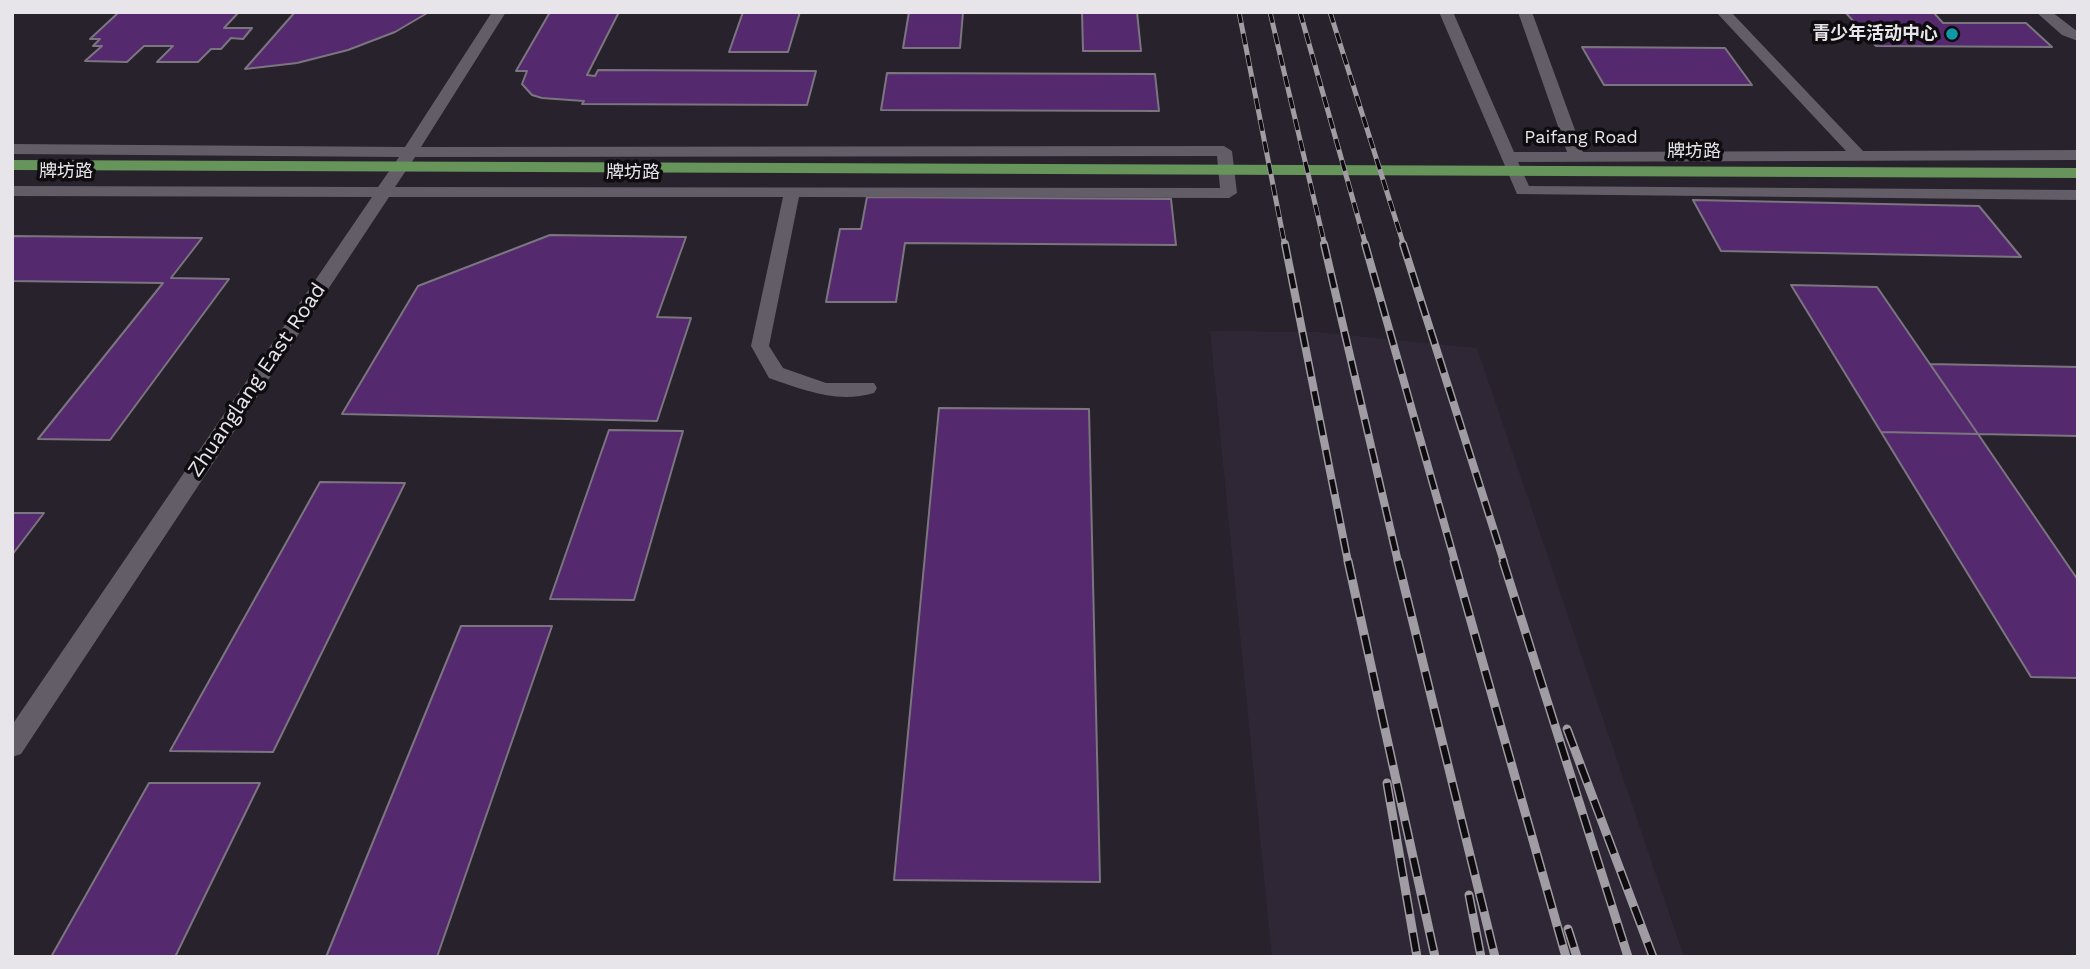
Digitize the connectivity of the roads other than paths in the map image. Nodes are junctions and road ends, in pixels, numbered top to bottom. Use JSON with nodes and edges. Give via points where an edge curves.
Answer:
{"nodes":[{"id":1,"x":499,"y":12,"type":"edge"},
{"id":2,"x":1446,"y":12,"type":"edge"},
{"id":3,"x":1525,"y":12,"type":"edge"},
{"id":4,"x":1723,"y":12,"type":"edge"},
{"id":5,"x":2043,"y":12,"type":"edge"},
{"id":6,"x":2078,"y":37,"type":"edge"},
{"id":7,"x":12,"y":149,"type":"edge"},
{"id":8,"x":2078,"y":155,"type":"edge"},
{"id":9,"x":1859,"y":156,"type":"junction"},
{"id":10,"x":1577,"y":157,"type":"junction"},
{"id":11,"x":406,"y":159,"type":"junction"},
{"id":12,"x":1510,"y":164,"type":"junction"},
{"id":13,"x":12,"y":165,"type":"edge"},
{"id":14,"x":1226,"y":169,"type":"junction"},
{"id":15,"x":1249,"y":169,"type":"junction"},
{"id":16,"x":2078,"y":172,"type":"edge"},
{"id":17,"x":12,"y":191,"type":"edge"},
{"id":18,"x":382,"y":191,"type":"junction"},
{"id":19,"x":792,"y":192,"type":"junction"},
{"id":20,"x":2078,"y":195,"type":"edge"},
{"id":21,"x":867,"y":388,"type":"dead end"},
{"id":22,"x":12,"y":746,"type":"edge"}],
"edges":[{"from":1,"to":11,"type":"street","name":"Zhuanglang East Road"},
{"from":2,"to":12,"type":"street"},
{"from":3,"to":10,"type":"street"},
{"from":4,"to":9,"type":"street"},
{"from":5,"to":6,"type":"street"},
{"from":7,"to":11,"type":"street","name":"牌坊路"},
{"from":8,"to":9,"type":"street","name":"Paifang Road"},
{"from":9,"to":10,"type":"street","name":"Paifang Road"},
{"from":10,"to":12,"type":"street","name":"Paifang Road"},
{"from":11,"to":14,"type":"street","name":"牌坊路","via":[[1224,150]]},
{"from":11,"to":18,"type":"street","name":"Zhuanglang East Road"},
{"from":12,"to":16,"type":"street"},
{"from":12,"to":20,"type":"street","name":"Paifang Road","via":[[1523,191]]},
{"from":13,"to":15,"type":"main road","name":"牌坊路"},
{"from":14,"to":15,"type":"street"},
{"from":14,"to":19,"type":"street","name":"牌坊路","via":[[1229,193]]},
{"from":15,"to":16,"type":"main road","name":"牌坊路"},
{"from":17,"to":18,"type":"street","name":"牌坊路"},
{"from":18,"to":19,"type":"street","name":"牌坊路"},
{"from":18,"to":22,"type":"street","name":"Zhuanglang East Road"},
{"from":19,"to":21,"type":"street","via":[[761,346],[776,373],[825,390]]}]}
